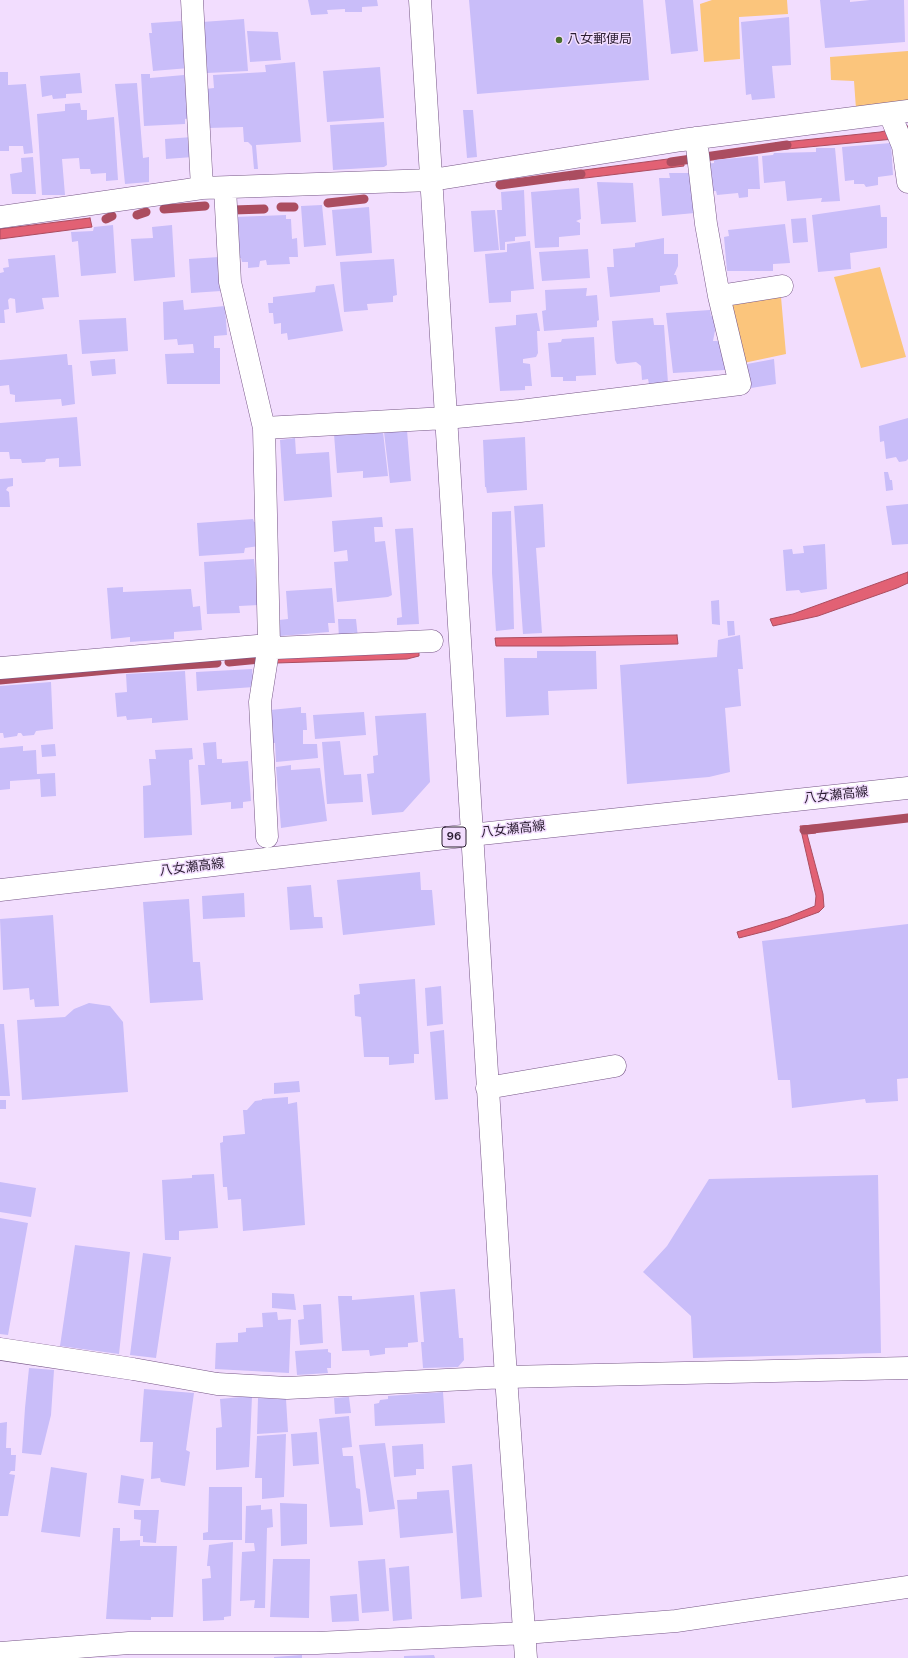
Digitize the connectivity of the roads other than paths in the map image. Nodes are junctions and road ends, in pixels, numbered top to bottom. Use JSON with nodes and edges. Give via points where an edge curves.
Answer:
{"nodes":[{"id":1,"x":192,"y":0,"type":"edge"},
{"id":2,"x":420,"y":0,"type":"edge"},
{"id":3,"x":899,"y":113,"type":"edge"},
{"id":4,"x":696,"y":138,"type":"junction"},
{"id":5,"x":432,"y":180,"type":"junction"},
{"id":6,"x":908,"y":182,"type":"edge"},
{"id":7,"x":202,"y":188,"type":"junction"},
{"id":8,"x":225,"y":188,"type":"junction"},
{"id":9,"x":0,"y":217,"type":"edge"},
{"id":10,"x":782,"y":286,"type":"dead end"},
{"id":11,"x":718,"y":296,"type":"junction"},
{"id":12,"x":446,"y":418,"type":"junction"},
{"id":13,"x":264,"y":428,"type":"junction"},
{"id":14,"x":432,"y":641,"type":"dead end"},
{"id":15,"x":269,"y":645,"type":"junction"},
{"id":16,"x":0,"y":668,"type":"edge"},
{"id":17,"x":908,"y":788,"type":"edge"},
{"id":18,"x":471,"y":835,"type":"junction"},
{"id":19,"x":267,"y":837,"type":"dead end"},
{"id":20,"x":0,"y":890,"type":"edge"},
{"id":21,"x":615,"y":1066,"type":"dead end"},
{"id":22,"x":488,"y":1088,"type":"junction"},
{"id":23,"x":0,"y":1349,"type":"edge"},
{"id":24,"x":908,"y":1368,"type":"edge"},
{"id":25,"x":506,"y":1377,"type":"junction"},
{"id":26,"x":908,"y":1586,"type":"edge"},
{"id":27,"x":525,"y":1633,"type":"junction"},
{"id":28,"x":0,"y":1653,"type":"edge"},
{"id":29,"x":526,"y":1658,"type":"edge"}],
"edges":[{"from":1,"to":7,"type":"street"},
{"from":2,"to":5,"type":"street"},
{"from":3,"to":4,"type":"street"},
{"from":3,"to":6,"type":"street"},
{"from":4,"to":5,"type":"street"},
{"from":4,"to":11,"type":"street"},
{"from":5,"to":8,"type":"street"},
{"from":5,"to":12,"type":"street"},
{"from":7,"to":8,"type":"street"},
{"from":7,"to":9,"type":"street"},
{"from":8,"to":13,"type":"street","via":[[230,282]]},
{"from":10,"to":11,"type":"street"},
{"from":11,"to":12,"type":"street","via":[[740,384]]},
{"from":12,"to":13,"type":"street"},
{"from":12,"to":18,"type":"street"},
{"from":13,"to":15,"type":"street"},
{"from":14,"to":15,"type":"street","via":[[275,648]]},
{"from":15,"to":16,"type":"street"},
{"from":15,"to":19,"type":"street","via":[[260,702]]},
{"from":17,"to":18,"type":"street","name":"八女瀬高線","number":"96"},
{"from":18,"to":20,"type":"street","name":"八女瀬高線","number":"96"},
{"from":18,"to":22,"type":"street"},
{"from":21,"to":22,"type":"street"},
{"from":22,"to":25,"type":"street"},
{"from":23,"to":25,"type":"street","via":[[217,1384],[287,1388]]},
{"from":24,"to":25,"type":"street"},
{"from":25,"to":27,"type":"street"},
{"from":26,"to":27,"type":"street","via":[[676,1621]]},
{"from":27,"to":28,"type":"street","via":[[317,1643],[129,1643]]},
{"from":27,"to":29,"type":"street"}]}
